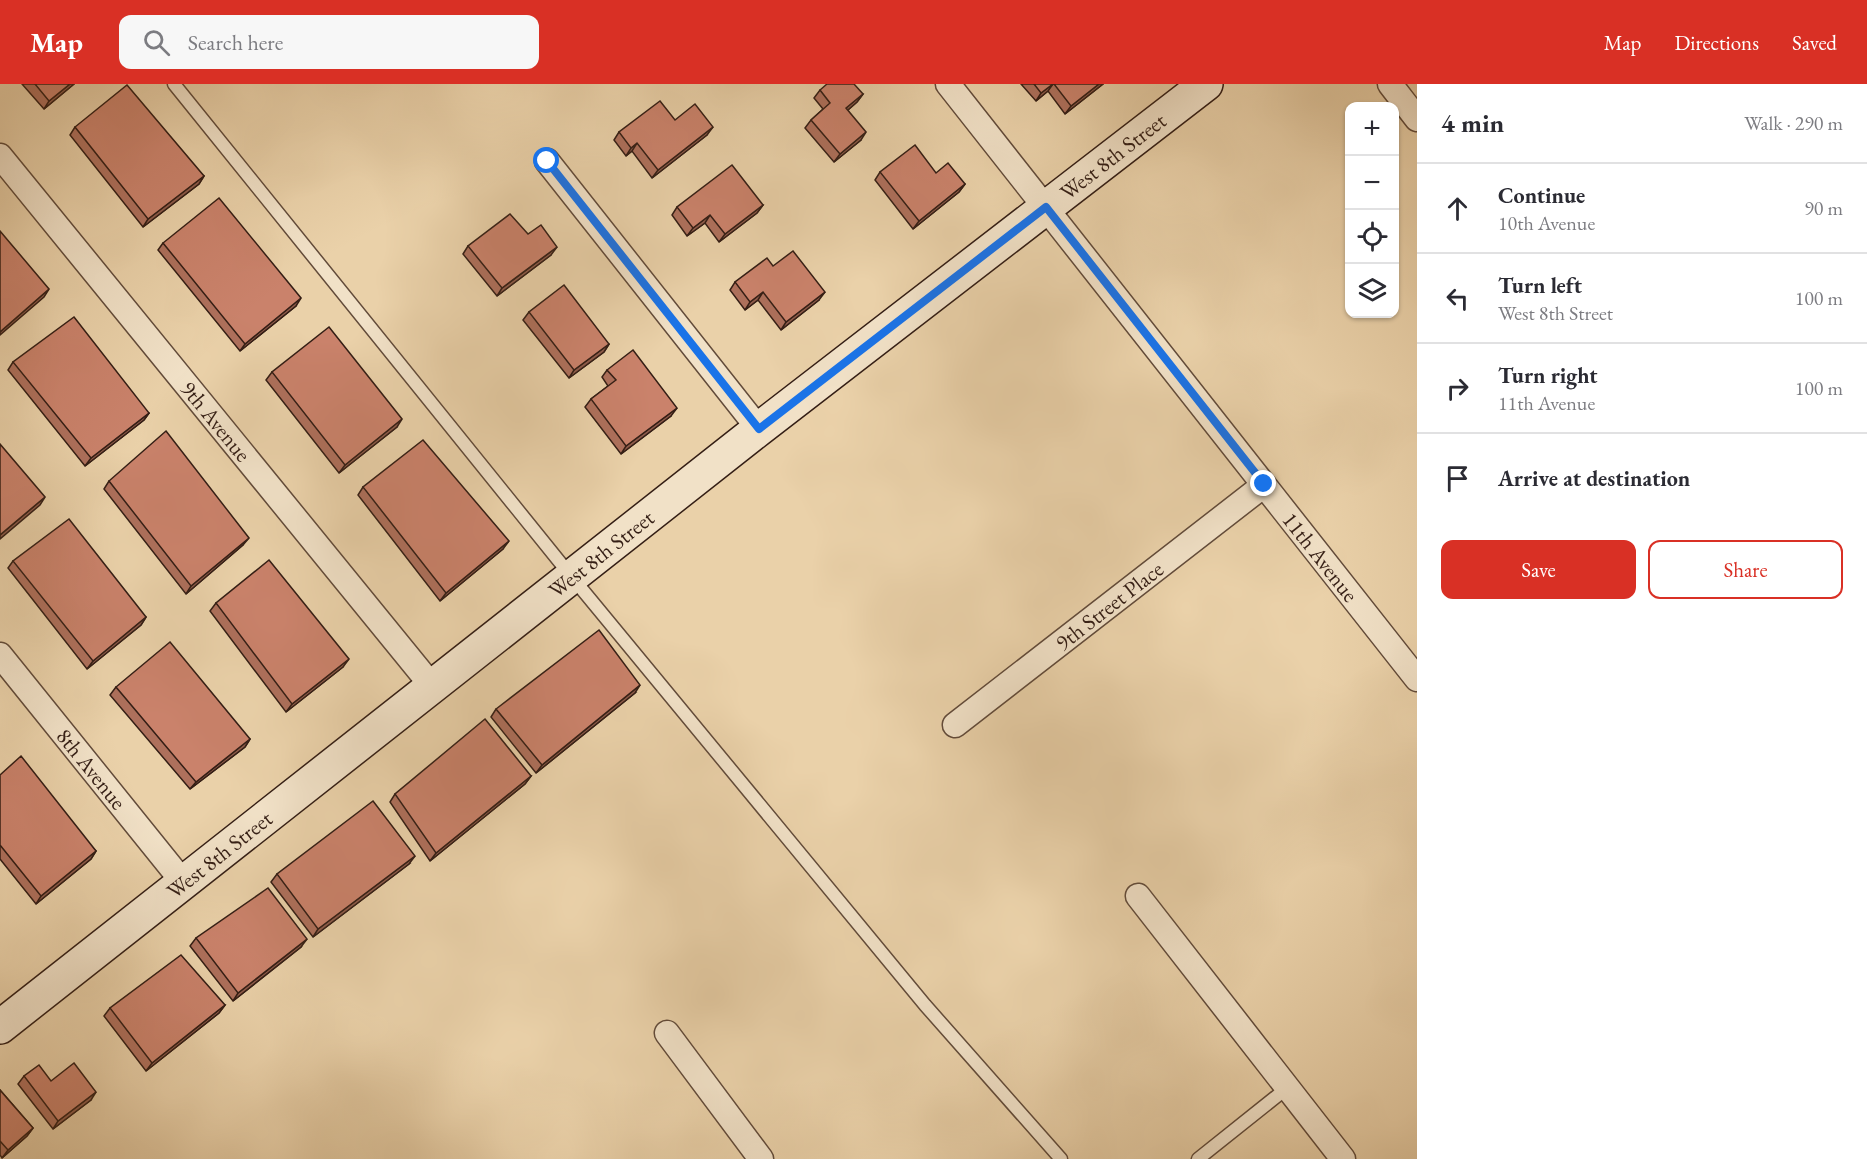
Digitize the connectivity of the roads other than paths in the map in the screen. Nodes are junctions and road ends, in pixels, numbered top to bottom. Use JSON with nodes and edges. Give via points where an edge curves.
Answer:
{"nodes":[{"id":1,"x":174,"y":84,"type":"edge"},
{"id":2,"x":948,"y":84,"type":"edge"},
{"id":3,"x":1206,"y":84,"type":"edge"},
{"id":4,"x":1390,"y":84,"type":"edge"},
{"id":5,"x":1417,"y":119,"type":"edge"},
{"id":6,"x":0,"y":156,"type":"edge"},
{"id":7,"x":547,"y":161,"type":"dead end"},
{"id":8,"x":1046,"y":207,"type":"junction"},
{"id":9,"x":759,"y":429,"type":"junction"},
{"id":10,"x":1264,"y":484,"type":"junction"},
{"id":11,"x":571,"y":576,"type":"junction"},
{"id":12,"x":0,"y":655,"type":"edge"},
{"id":13,"x":1417,"y":680,"type":"edge"},
{"id":14,"x":432,"y":686,"type":"junction"},
{"id":15,"x":955,"y":725,"type":"dead end"},
{"id":16,"x":183,"y":882,"type":"junction"},
{"id":17,"x":1138,"y":896,"type":"dead end"},
{"id":18,"x":0,"y":1027,"type":"edge"},
{"id":19,"x":667,"y":1033,"type":"dead end"},
{"id":20,"x":1287,"y":1088,"type":"junction"},
{"id":21,"x":761,"y":1159,"type":"edge"},
{"id":22,"x":1061,"y":1159,"type":"edge"},
{"id":23,"x":1198,"y":1159,"type":"edge"},
{"id":24,"x":1343,"y":1159,"type":"edge"}],
"edges":[{"from":1,"to":11,"type":"lane"},
{"from":2,"to":8,"type":"street","name":"11th Avenue"},
{"from":3,"to":8,"type":"street","name":"West 8th Street"},
{"from":4,"to":5,"type":"street"},
{"from":6,"to":14,"type":"street","name":"9th Avenue"},
{"from":7,"to":9,"type":"street"},
{"from":8,"to":9,"type":"street","name":"West 8th Street"},
{"from":8,"to":10,"type":"street","name":"11th Avenue"},
{"from":9,"to":11,"type":"street","name":"West 8th Street"},
{"from":10,"to":13,"type":"street","name":"11th Avenue"},
{"from":10,"to":15,"type":"street","name":"9th Street Place"},
{"from":11,"to":14,"type":"street","name":"West 8th Street"},
{"from":11,"to":22,"type":"lane","via":[[925,1005]]},
{"from":12,"to":16,"type":"street","name":"8th Avenue"},
{"from":14,"to":16,"type":"street","name":"West 8th Street"},
{"from":16,"to":18,"type":"street","name":"West 8th Street"},
{"from":17,"to":20,"type":"street"},
{"from":19,"to":21,"type":"street"},
{"from":20,"to":23,"type":"lane"},
{"from":20,"to":24,"type":"street"}]}
